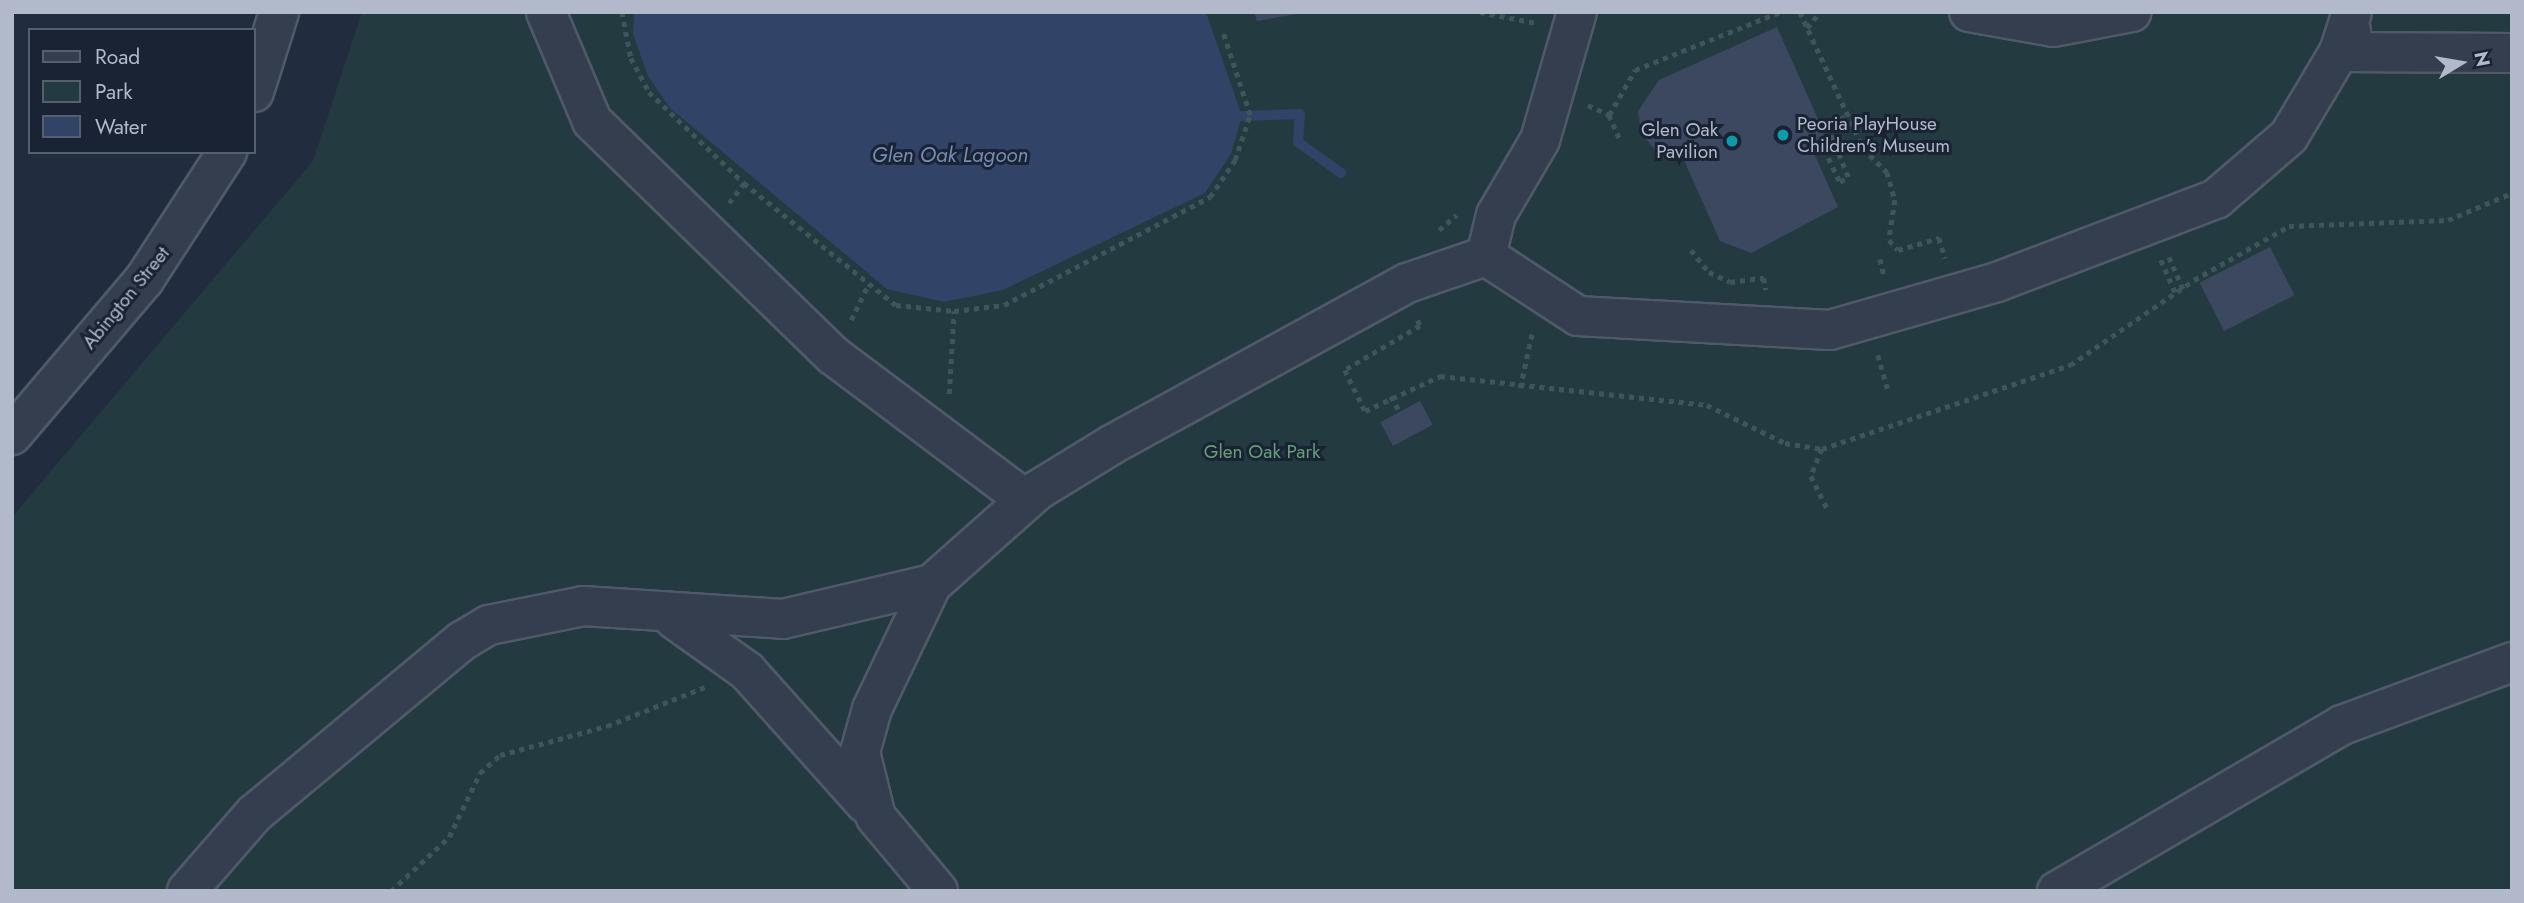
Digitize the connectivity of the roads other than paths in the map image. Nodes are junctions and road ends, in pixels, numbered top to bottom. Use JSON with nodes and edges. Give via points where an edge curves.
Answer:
{"nodes":[{"id":1,"x":279,"y":12,"type":"edge"},
{"id":2,"x":546,"y":12,"type":"edge"},
{"id":3,"x":1577,"y":12,"type":"edge"},
{"id":4,"x":1969,"y":12,"type":"edge"},
{"id":5,"x":2132,"y":12,"type":"edge"},
{"id":6,"x":2352,"y":12,"type":"edge"},
{"id":7,"x":2362,"y":12,"type":"edge"},
{"id":8,"x":2339,"y":52,"type":"junction"},
{"id":9,"x":2512,"y":53,"type":"edge"},
{"id":10,"x":256,"y":86,"type":"edge"},
{"id":11,"x":227,"y":154,"type":"edge"},
{"id":12,"x":1486,"y":256,"type":"junction"},
{"id":13,"x":12,"y":435,"type":"edge"},
{"id":14,"x":1026,"y":500,"type":"junction"},
{"id":15,"x":932,"y":584,"type":"junction"},
{"id":16,"x":656,"y":611,"type":"junction"},
{"id":17,"x":2512,"y":662,"type":"edge"},
{"id":18,"x":876,"y":817,"type":"junction"},
{"id":19,"x":187,"y":891,"type":"edge"},
{"id":20,"x":938,"y":891,"type":"edge"},
{"id":21,"x":2057,"y":891,"type":"edge"}],
"edges":[{"from":1,"to":10,"type":"street"},
{"from":2,"to":14,"type":"street","via":[[602,131],[834,356]]},
{"from":3,"to":12,"type":"street","via":[[1540,139],[1496,215]]},
{"from":4,"to":5,"type":"street","via":[[2053,27]]},
{"from":6,"to":8,"type":"street"},
{"from":7,"to":8,"type":"street"},
{"from":8,"to":9,"type":"street"},
{"from":8,"to":12,"type":"street","via":[[2289,136],[2216,199],[1997,282],[1830,330],[1578,316]]},
{"from":11,"to":13,"type":"street","name":"Abington Street","via":[[150,271]]},
{"from":12,"to":14,"type":"street","via":[[1407,283],[1112,444]]},
{"from":14,"to":15,"type":"street"},
{"from":15,"to":16,"type":"street","via":[[783,619]]},
{"from":15,"to":18,"type":"street","via":[[862,733],[861,775]]},
{"from":16,"to":18,"type":"street","via":[[701,633],[747,671]]},
{"from":16,"to":19,"type":"street","via":[[554,607],[489,625],[462,640],[254,814]]},
{"from":17,"to":21,"type":"street","via":[[2342,725]]},
{"from":18,"to":20,"type":"street"}]}
